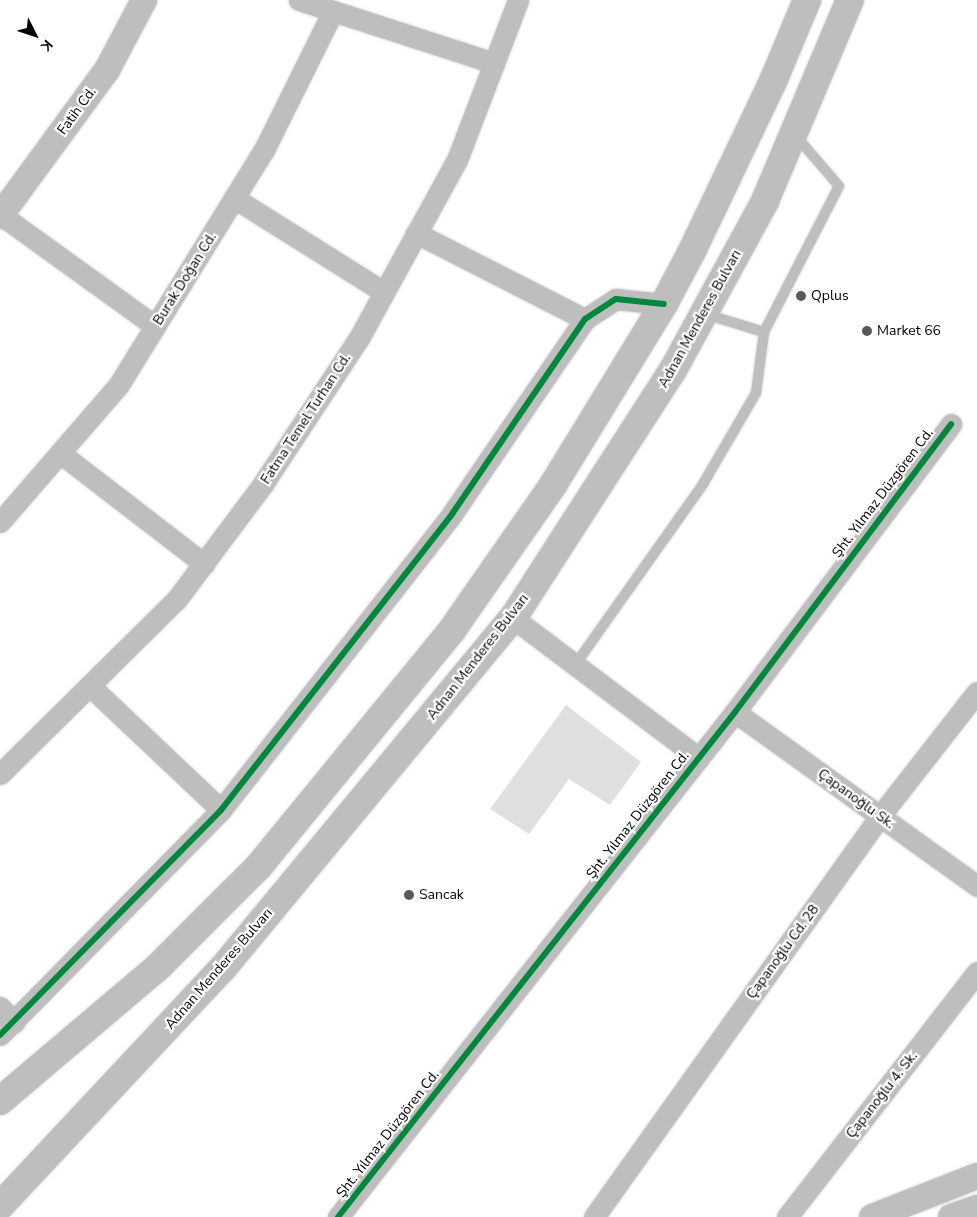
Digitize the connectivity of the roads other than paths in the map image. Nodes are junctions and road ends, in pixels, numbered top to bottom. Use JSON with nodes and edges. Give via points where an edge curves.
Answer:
{"nodes":[{"id":1,"x":144,"y":0,"type":"edge"},
{"id":2,"x":299,"y":0,"type":"edge"},
{"id":3,"x":518,"y":0,"type":"edge"},
{"id":4,"x":807,"y":0,"type":"edge"},
{"id":5,"x":850,"y":0,"type":"edge"},
{"id":6,"x":333,"y":11,"type":"junction"},
{"id":7,"x":494,"y":63,"type":"junction"},
{"id":8,"x":794,"y":133,"type":"junction"},
{"id":9,"x":234,"y":198,"type":"junction"},
{"id":10,"x":0,"y":216,"type":"edge"},
{"id":11,"x":416,"y":233,"type":"junction"},
{"id":12,"x":384,"y":292,"type":"junction"},
{"id":13,"x":664,"y":304,"type":"junction"},
{"id":14,"x":704,"y":313,"type":"junction"},
{"id":15,"x":585,"y":319,"type":"junction"},
{"id":16,"x":155,"y":326,"type":"junction"},
{"id":17,"x":764,"y":332,"type":"junction"},
{"id":18,"x":951,"y":424,"type":"dead end"},
{"id":19,"x":60,"y":453,"type":"junction"},
{"id":20,"x":0,"y":522,"type":"edge"},
{"id":21,"x":204,"y":564,"type":"junction"},
{"id":22,"x":513,"y":618,"type":"junction"},
{"id":23,"x":575,"y":665,"type":"junction"},
{"id":24,"x":90,"y":686,"type":"junction"},
{"id":25,"x":977,"y":692,"type":"edge"},
{"id":26,"x":734,"y":712,"type":"junction"},
{"id":27,"x":699,"y":758,"type":"junction"},
{"id":28,"x":0,"y":774,"type":"edge"},
{"id":29,"x":221,"y":810,"type":"junction"},
{"id":30,"x":880,"y":816,"type":"junction"},
{"id":31,"x":977,"y":886,"type":"edge"},
{"id":32,"x":977,"y":972,"type":"edge"},
{"id":33,"x":5,"y":1022,"type":"edge"},
{"id":34,"x":0,"y":1101,"type":"edge"},
{"id":35,"x":977,"y":1176,"type":"edge"},
{"id":36,"x":0,"y":1206,"type":"edge"},
{"id":37,"x":977,"y":1208,"type":"edge"},
{"id":38,"x":338,"y":1217,"type":"edge"},
{"id":39,"x":594,"y":1217,"type":"edge"},
{"id":40,"x":787,"y":1217,"type":"edge"},
{"id":41,"x":872,"y":1217,"type":"edge"},
{"id":42,"x":952,"y":1217,"type":"edge"}],
"edges":[{"from":1,"to":10,"type":"street","name":"Fatih Cd.","via":[[107,70]]},
{"from":2,"to":6,"type":"street"},
{"from":3,"to":7,"type":"street","name":"Fatma Temel Turhan Cd."},
{"from":4,"to":13,"type":"highway","via":[[744,142]]},
{"from":5,"to":8,"type":"highway","name":"Adnan Menderes Bulvarı"},
{"from":6,"to":7,"type":"street"},
{"from":6,"to":9,"type":"street","name":"Burak Doğan Cd.","via":[[264,150]]},
{"from":7,"to":11,"type":"street","name":"Fatma Temel Turhan Cd.","via":[[457,160]]},
{"from":8,"to":14,"type":"highway","name":"Adnan Menderes Bulvarı","via":[[765,201]]},
{"from":8,"to":17,"type":"lane","via":[[839,186]]},
{"from":9,"to":12,"type":"street"},
{"from":9,"to":16,"type":"street","name":"Burak Doğan Cd."},
{"from":10,"to":16,"type":"street"},
{"from":11,"to":12,"type":"street","name":"Fatma Temel Turhan Cd."},
{"from":11,"to":15,"type":"street"},
{"from":12,"to":21,"type":"street","name":"Fatma Temel Turhan Cd.","via":[[359,338],[263,484]]},
{"from":13,"to":15,"type":"street","via":[[616,299]]},
{"from":13,"to":34,"type":"highway","via":[[553,485],[452,630],[342,768],[259,866],[159,966]]},
{"from":14,"to":17,"type":"lane"},
{"from":14,"to":22,"type":"highway","name":"Adnan Menderes Bulvarı","via":[[673,370]]},
{"from":15,"to":29,"type":"street","via":[[452,514]]},
{"from":16,"to":19,"type":"street","name":"Burak Doğan Cd.","via":[[118,386]]},
{"from":17,"to":23,"type":"lane","via":[[756,393],[703,484]]},
{"from":18,"to":26,"type":"street","name":"Şht. Yılmaz Düzgören Cd."},
{"from":19,"to":20,"type":"street","name":"Burak Doğan Cd."},
{"from":19,"to":21,"type":"street"},
{"from":21,"to":24,"type":"street","name":"Fatma Temel Turhan Cd.","via":[[177,599]]},
{"from":22,"to":23,"type":"street"},
{"from":22,"to":36,"type":"highway","name":"Adnan Menderes Bulvarı","via":[[222,968]]},
{"from":23,"to":27,"type":"street"},
{"from":24,"to":28,"type":"street","name":"Fatma Temel Turhan Cd."},
{"from":24,"to":29,"type":"street"},
{"from":25,"to":30,"type":"street","name":"Çapanoğlu Cd. 28"},
{"from":26,"to":27,"type":"street","name":"Şht. Yılmaz Düzgören Cd."},
{"from":26,"to":30,"type":"street","name":"Çapanoğlu Sk."},
{"from":27,"to":38,"type":"street","name":"Şht. Yılmaz Düzgören Cd."},
{"from":29,"to":33,"type":"street"},
{"from":30,"to":31,"type":"street","name":"Çapanoğlu Sk."},
{"from":30,"to":39,"type":"street","name":"Çapanoğlu Cd. 28"},
{"from":32,"to":40,"type":"street","name":"Çapanoğlu 4. Sk."},
{"from":35,"to":41,"type":"street"},
{"from":37,"to":42,"type":"street"}]}
